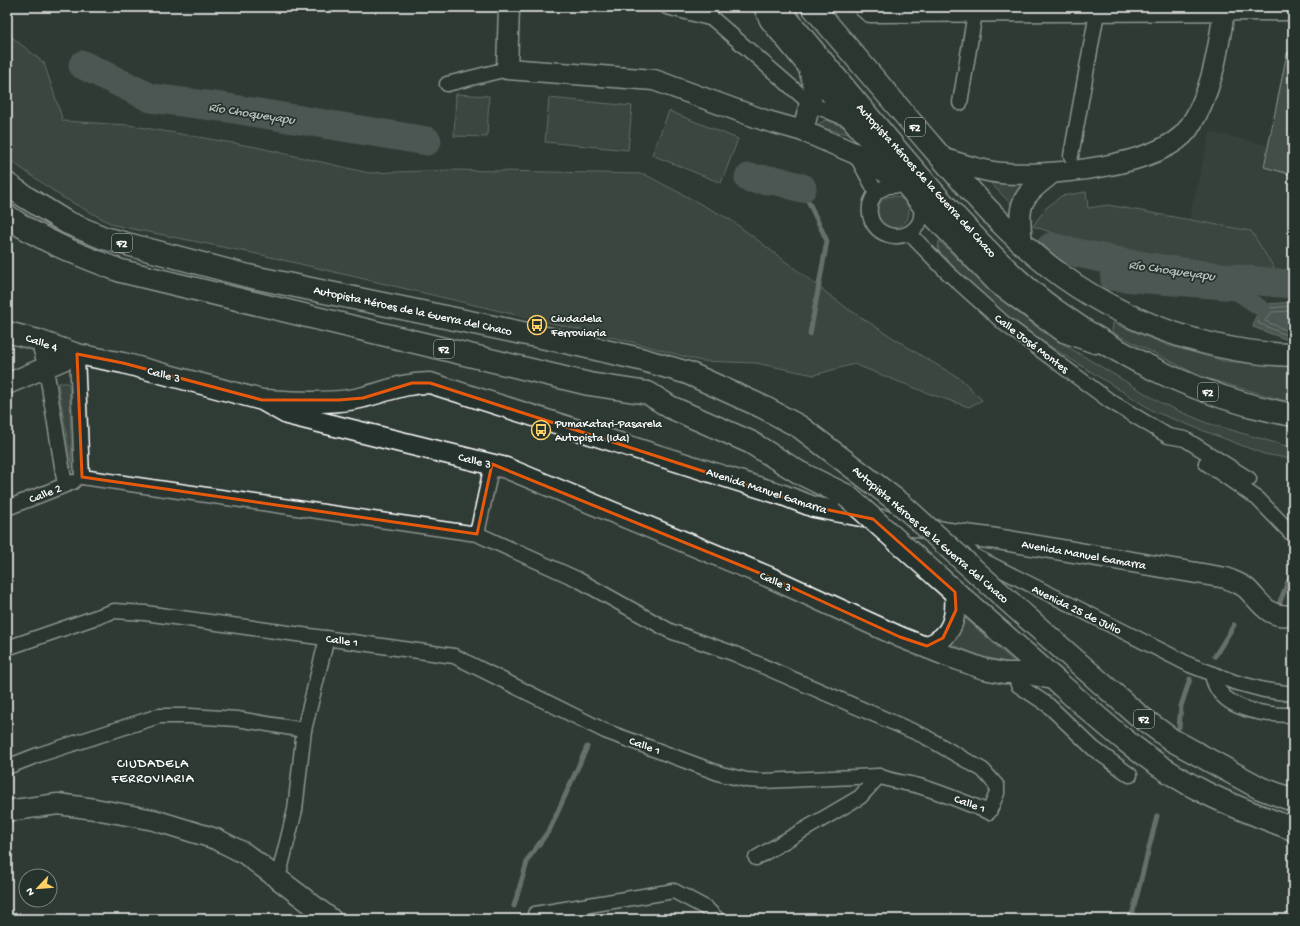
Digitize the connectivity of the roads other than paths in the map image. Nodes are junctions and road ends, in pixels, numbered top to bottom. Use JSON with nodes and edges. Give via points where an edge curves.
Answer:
{"nodes":[{"id":1,"x":509,"y":7,"type":"edge"},
{"id":2,"x":667,"y":7,"type":"edge"},
{"id":3,"x":764,"y":7,"type":"edge"},
{"id":4,"x":777,"y":7,"type":"edge"},
{"id":5,"x":813,"y":7,"type":"edge"},
{"id":6,"x":864,"y":7,"type":"edge"},
{"id":7,"x":976,"y":9,"type":"edge"},
{"id":8,"x":1098,"y":9,"type":"edge"},
{"id":9,"x":1293,"y":10,"type":"edge"},
{"id":10,"x":1224,"y":11,"type":"junction"},
{"id":11,"x":507,"y":69,"type":"junction"},
{"id":12,"x":809,"y":69,"type":"junction"},
{"id":13,"x":447,"y":84,"type":"dead end"},
{"id":14,"x":960,"y":103,"type":"dead end"},
{"id":15,"x":811,"y":104,"type":"junction"},
{"id":16,"x":855,"y":122,"type":"junction"},
{"id":17,"x":804,"y":131,"type":"junction"},
{"id":18,"x":854,"y":153,"type":"junction"},
{"id":19,"x":1070,"y":156,"type":"dead end"},
{"id":20,"x":942,"y":158,"type":"junction"},
{"id":21,"x":1051,"y":174,"type":"junction"},
{"id":22,"x":7,"y":184,"type":"edge"},
{"id":23,"x":907,"y":186,"type":"junction"},
{"id":24,"x":876,"y":192,"type":"junction"},
{"id":25,"x":922,"y":205,"type":"junction"},
{"id":26,"x":7,"y":216,"type":"edge"},
{"id":27,"x":910,"y":234,"type":"junction"},
{"id":28,"x":1022,"y":243,"type":"junction"},
{"id":29,"x":7,"y":332,"type":"edge"},
{"id":30,"x":38,"y":340,"type":"junction"},
{"id":31,"x":77,"y":354,"type":"junction"},
{"id":32,"x":1293,"y":355,"type":"edge"},
{"id":33,"x":1128,"y":356,"type":"junction"},
{"id":34,"x":46,"y":368,"type":"junction"},
{"id":35,"x":7,"y":384,"type":"edge"},
{"id":36,"x":262,"y":400,"type":"junction"},
{"id":37,"x":1293,"y":416,"type":"edge"},
{"id":38,"x":1168,"y":436,"type":"junction"},
{"id":39,"x":492,"y":464,"type":"junction"},
{"id":40,"x":82,"y":477,"type":"junction"},
{"id":41,"x":1249,"y":479,"type":"dead end"},
{"id":42,"x":65,"y":485,"type":"junction"},
{"id":43,"x":7,"y":508,"type":"edge"},
{"id":44,"x":477,"y":534,"type":"junction"},
{"id":45,"x":948,"y":534,"type":"junction"},
{"id":46,"x":1293,"y":535,"type":"edge"},
{"id":47,"x":955,"y":592,"type":"junction"},
{"id":48,"x":1293,"y":615,"type":"edge"},
{"id":49,"x":327,"y":638,"type":"junction"},
{"id":50,"x":927,"y":646,"type":"junction"},
{"id":51,"x":7,"y":648,"type":"edge"},
{"id":52,"x":1015,"y":672,"type":"junction"},
{"id":53,"x":1212,"y":674,"type":"junction"},
{"id":54,"x":1053,"y":679,"type":"junction"},
{"id":55,"x":1293,"y":694,"type":"edge"},
{"id":56,"x":1293,"y":714,"type":"edge"},
{"id":57,"x":304,"y":730,"type":"junction"},
{"id":58,"x":7,"y":767,"type":"edge"},
{"id":59,"x":1130,"y":775,"type":"dead end"},
{"id":60,"x":880,"y":776,"type":"junction"},
{"id":61,"x":1293,"y":800,"type":"edge"},
{"id":62,"x":7,"y":811,"type":"edge"},
{"id":63,"x":1293,"y":829,"type":"edge"},
{"id":64,"x":756,"y":858,"type":"dead end"},
{"id":65,"x":278,"y":878,"type":"junction"},
{"id":66,"x":535,"y":914,"type":"dead end"},
{"id":67,"x":331,"y":919,"type":"edge"},
{"id":68,"x":717,"y":919,"type":"edge"}],
"edges":[{"from":1,"to":11,"type":"street"},
{"from":2,"to":15,"type":"street","via":[[713,19]]},
{"from":3,"to":12,"type":"street","via":[[770,20]]},
{"from":4,"to":33,"type":"highway","name":"Autopista Héroes de la Guerra del Chaco","number":"F2","via":[[904,159],[976,239],[1056,311]]},
{"from":5,"to":20,"type":"highway","number":"F2"},
{"from":6,"to":7,"type":"street","via":[[870,12]]},
{"from":7,"to":8,"type":"street"},
{"from":7,"to":14,"type":"street"},
{"from":8,"to":10,"type":"street"},
{"from":8,"to":19,"type":"street"},
{"from":9,"to":10,"type":"street"},
{"from":10,"to":21,"type":"street","via":[[1216,62],[1202,103],[1187,130],[1174,142],[1152,155],[1124,163]]},
{"from":11,"to":13,"type":"street"},
{"from":11,"to":17,"type":"street","via":[[654,80],[764,120]]},
{"from":12,"to":15,"type":"street","via":[[814,87]]},
{"from":12,"to":16,"type":"street"},
{"from":15,"to":16,"type":"street"},
{"from":15,"to":17,"type":"street"},
{"from":16,"to":23,"type":"street"},
{"from":17,"to":18,"type":"street"},
{"from":18,"to":23,"type":"street"},
{"from":18,"to":24,"type":"street"},
{"from":20,"to":21,"type":"street","via":[[1002,173]]},
{"from":20,"to":28,"type":"highway","number":"F2","via":[[990,212]]},
{"from":21,"to":28,"type":"street","via":[[1033,188],[1023,201],[1019,215]]},
{"from":22,"to":61,"type":"highway","name":"Autopista Héroes de la Guerra del Chaco","number":"F2","bridge":true,"via":[[66,222],[104,238],[239,274],[640,359],[688,373],[763,407],[800,427],[901,504],[1138,715],[1172,740],[1260,788]]},
{"from":23,"to":24,"type":"street","via":[[888,186]]},
{"from":23,"to":25,"type":"street"},
{"from":24,"to":27,"type":"street","via":[[870,206],[871,219],[878,231],[891,237]]},
{"from":25,"to":27,"type":"street","via":[[920,222]]},
{"from":25,"to":33,"type":"street","via":[[998,284],[1064,332]]},
{"from":26,"to":47,"type":"highway","number":"F2","bridge":true,"via":[[23,228],[70,252],[120,271],[589,384],[648,393],[670,407],[750,442],[800,473],[847,496]]},
{"from":27,"to":38,"type":"street","name":"Calle José Montes","via":[[947,272],[1005,324],[1110,401]]},
{"from":28,"to":32,"type":"highway","number":"F2","via":[[1084,291],[1127,314],[1170,332],[1244,351]]},
{"from":29,"to":30,"type":"street","name":"Calle 4"},
{"from":30,"to":31,"type":"street","name":"Calle 4"},
{"from":30,"to":34,"type":"street"},
{"from":31,"to":34,"type":"street"},
{"from":31,"to":36,"type":"street","name":"Calle 3","via":[[123,363]]},
{"from":31,"to":40,"type":"street"},
{"from":33,"to":37,"type":"highway","name":"Autopista Héroes de la Guerra del Chaco","number":"F2","via":[[1212,393]]},
{"from":34,"to":35,"type":"street"},
{"from":34,"to":42,"type":"street"},
{"from":36,"to":39,"type":"street","name":"Calle 3","via":[[287,414]]},
{"from":36,"to":45,"type":"street","name":"Avenida Manuel Gamarra","via":[[345,400],[363,398],[412,383],[430,383],[814,507]]},
{"from":38,"to":41,"type":"street","name":"Calle José Montes","via":[[1185,439]]},
{"from":38,"to":46,"type":"street","name":"Calle José Montes","via":[[1258,500]]},
{"from":39,"to":44,"type":"street"},
{"from":39,"to":50,"type":"street","name":"Calle 3","via":[[769,577],[900,637]]},
{"from":40,"to":42,"type":"street","name":"Calle 2"},
{"from":40,"to":44,"type":"street","name":"Calle 1"},
{"from":42,"to":43,"type":"street","name":"Calle 2"},
{"from":44,"to":60,"type":"street","name":"Calle 1","via":[[577,579],[670,631],[735,654],[924,736],[983,770],[997,786],[997,793],[989,812],[917,785]]},
{"from":45,"to":48,"type":"street","name":"Avenida Manuel Gamarra","via":[[996,539],[1226,578],[1245,588],[1273,614]]},
{"from":45,"to":53,"type":"street","name":"Avenida 25 de Julio","via":[[976,556],[1029,585]]},
{"from":47,"to":50,"type":"street","via":[[956,610],[949,632],[936,644]]},
{"from":47,"to":54,"type":"highway","number":"F2"},
{"from":49,"to":51,"type":"street","name":"Calle 1","via":[[114,611]]},
{"from":49,"to":57,"type":"street"},
{"from":49,"to":60,"type":"street","name":"Calle 1","via":[[454,656],[605,731],[722,774],[763,781]]},
{"from":50,"to":52,"type":"street","name":"Calle 3","via":[[984,669],[1004,673]]},
{"from":52,"to":54,"type":"street","name":"Calle 3"},
{"from":52,"to":59,"type":"street","via":[[1018,685],[1048,705],[1094,748]]},
{"from":53,"to":55,"type":"street","name":"Avenida 25 de Julio","via":[[1264,690]]},
{"from":53,"to":56,"type":"street","via":[[1214,685],[1232,704],[1245,709]]},
{"from":54,"to":63,"type":"highway","number":"F2","via":[[1126,741],[1163,767],[1205,793]]},
{"from":57,"to":58,"type":"street","via":[[237,720],[159,716]]},
{"from":57,"to":65,"type":"street","via":[[294,810]]},
{"from":60,"to":64,"type":"street","via":[[860,797]]},
{"from":62,"to":65,"type":"street","via":[[58,804],[154,820],[216,839],[244,853]]},
{"from":65,"to":67,"type":"street"},
{"from":66,"to":68,"type":"street","via":[[674,892],[706,908]]}]}
